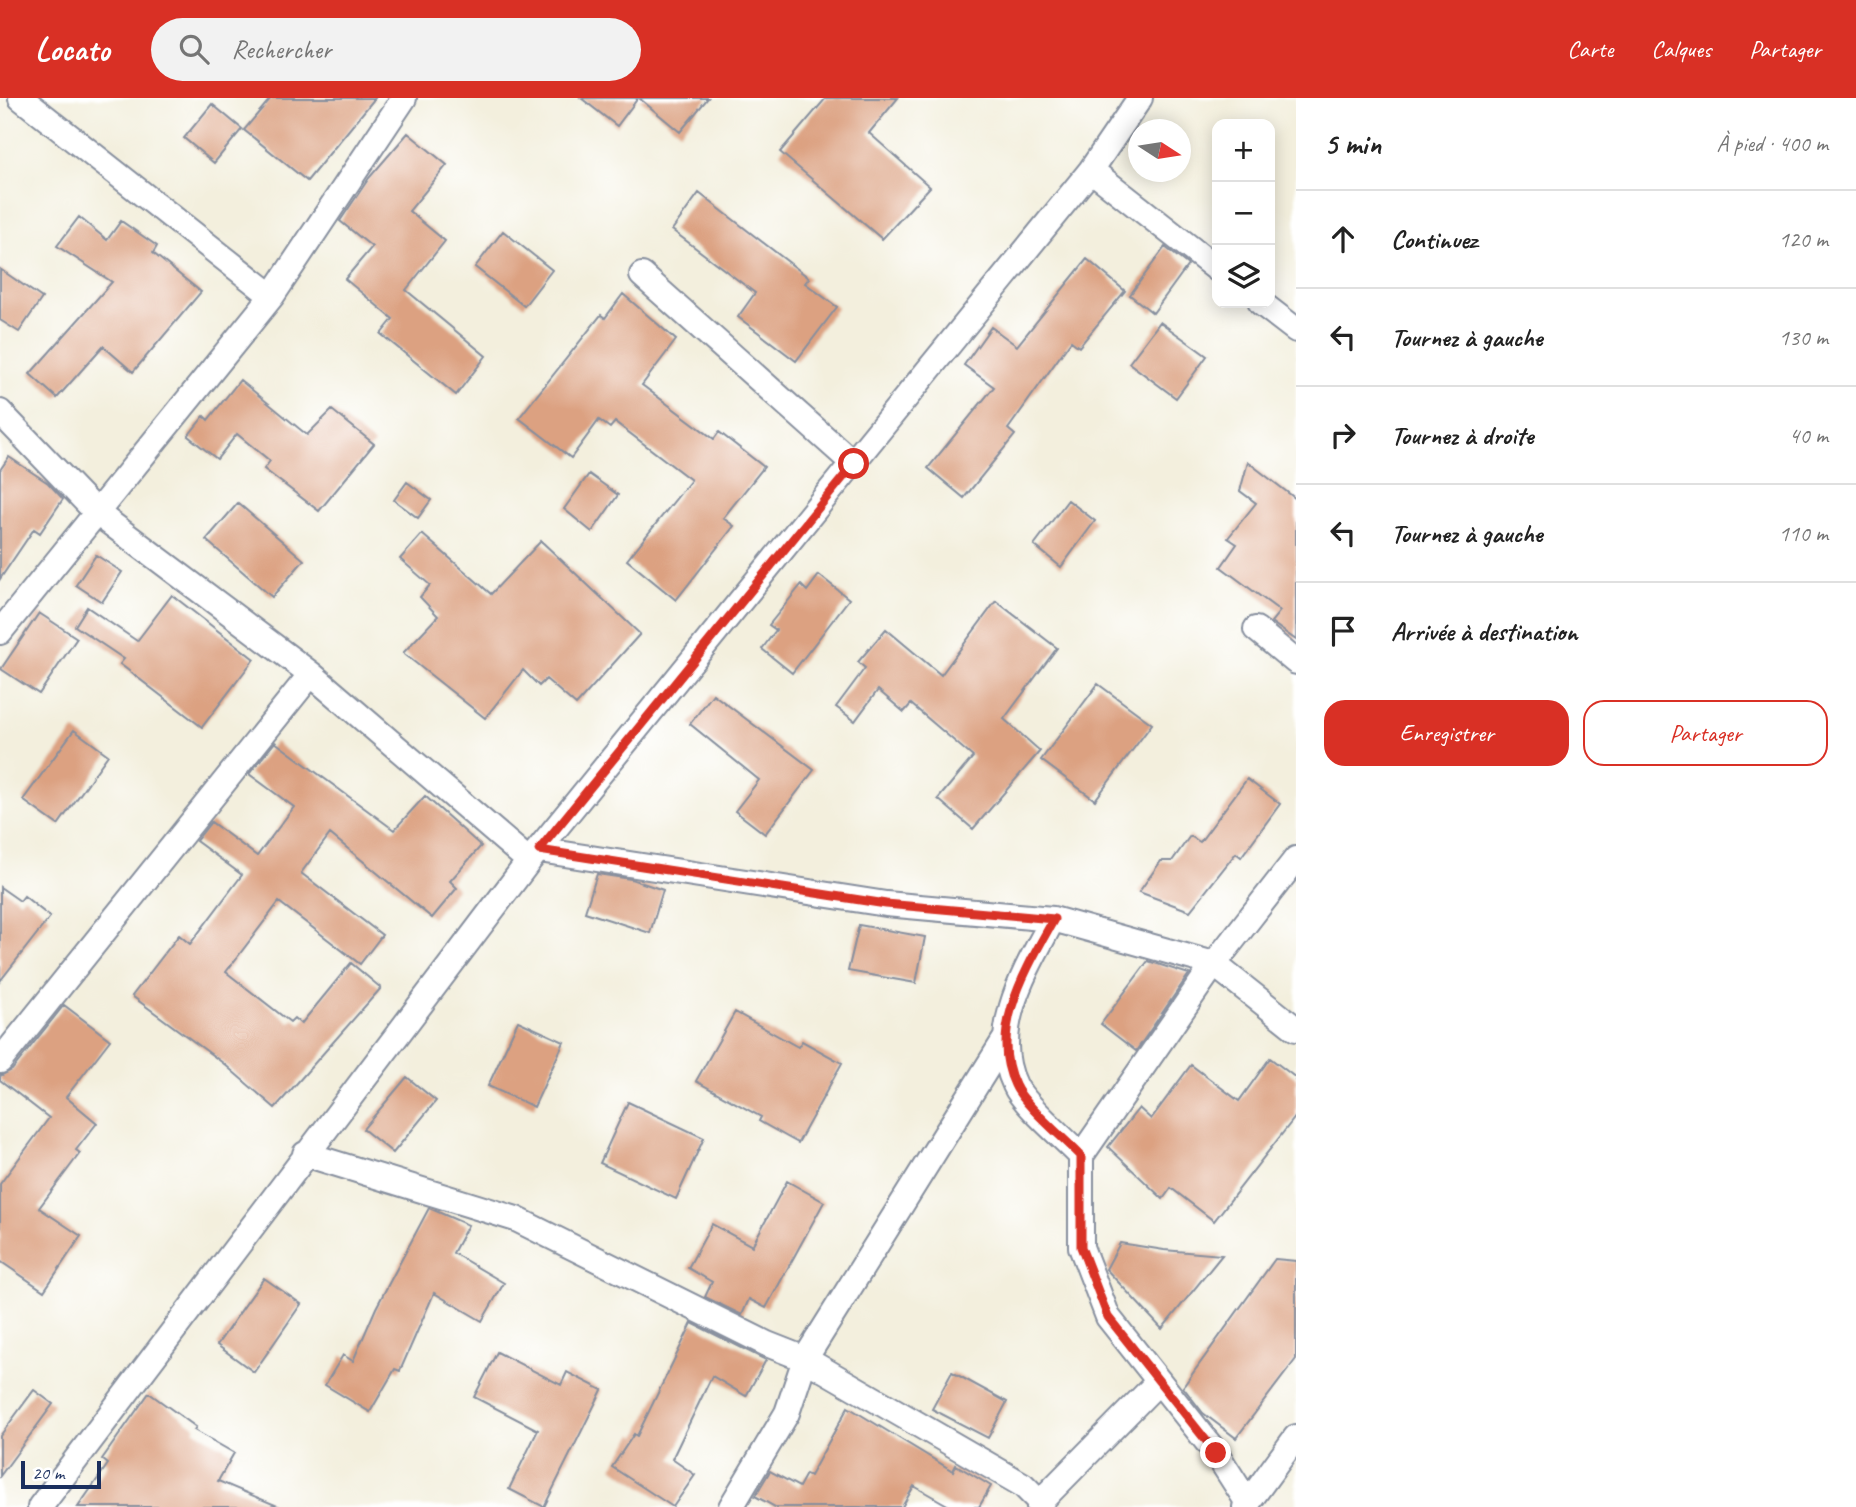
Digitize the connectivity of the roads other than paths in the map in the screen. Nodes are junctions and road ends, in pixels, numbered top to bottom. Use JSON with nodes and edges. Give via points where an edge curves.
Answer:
{"nodes":[{"id":1,"x":21,"y":98,"type":"edge"},
{"id":2,"x":404,"y":98,"type":"edge"},
{"id":3,"x":1140,"y":98,"type":"edge"},
{"id":4,"x":1091,"y":170,"type":"junction"},
{"id":5,"x":1212,"y":265,"type":"edge"},
{"id":6,"x":642,"y":275,"type":"dead end"},
{"id":7,"x":272,"y":296,"type":"junction"},
{"id":8,"x":1267,"y":308,"type":"edge"},
{"id":9,"x":1296,"y":330,"type":"edge"},
{"id":10,"x":0,"y":412,"type":"edge"},
{"id":11,"x":854,"y":464,"type":"junction"},
{"id":12,"x":97,"y":513,"type":"junction"},
{"id":13,"x":1256,"y":629,"type":"dead end"},
{"id":14,"x":0,"y":632,"type":"edge"},
{"id":15,"x":1296,"y":662,"type":"edge"},
{"id":16,"x":311,"y":674,"type":"junction"},
{"id":17,"x":534,"y":856,"type":"junction"},
{"id":18,"x":1296,"y":859,"type":"edge"},
{"id":19,"x":1054,"y":919,"type":"junction"},
{"id":20,"x":1214,"y":964,"type":"junction"},
{"id":21,"x":1296,"y":1029,"type":"edge"},
{"id":22,"x":1005,"y":1039,"type":"junction"},
{"id":23,"x":0,"y":1061,"type":"edge"},
{"id":24,"x":305,"y":1154,"type":"junction"},
{"id":25,"x":1081,"y":1156,"type":"junction"},
{"id":26,"x":805,"y":1359,"type":"junction"},
{"id":27,"x":1159,"y":1381,"type":"junction"},
{"id":28,"x":1296,"y":1437,"type":"edge"},
{"id":29,"x":1040,"y":1504,"type":"edge"},
{"id":30,"x":1247,"y":1505,"type":"edge"},
{"id":31,"x":40,"y":1507,"type":"edge"},
{"id":32,"x":731,"y":1507,"type":"edge"}],
"edges":[{"from":1,"to":7,"type":"street"},
{"from":2,"to":7,"type":"street"},
{"from":3,"to":4,"type":"street"},
{"from":4,"to":5,"type":"street"},
{"from":4,"to":11,"type":"street"},
{"from":6,"to":11,"type":"street"},
{"from":7,"to":12,"type":"street"},
{"from":8,"to":9,"type":"street"},
{"from":10,"to":12,"type":"street"},
{"from":11,"to":17,"type":"street"},
{"from":12,"to":14,"type":"street"},
{"from":12,"to":16,"type":"street"},
{"from":13,"to":15,"type":"street"},
{"from":16,"to":17,"type":"street"},
{"from":16,"to":23,"type":"street"},
{"from":17,"to":19,"type":"street","via":[[886,904]]},
{"from":17,"to":24,"type":"street"},
{"from":18,"to":20,"type":"street"},
{"from":19,"to":20,"type":"street"},
{"from":19,"to":22,"type":"street","via":[[1019,984]]},
{"from":20,"to":21,"type":"street"},
{"from":20,"to":25,"type":"street"},
{"from":22,"to":25,"type":"street","via":[[1015,1088]]},
{"from":22,"to":26,"type":"street"},
{"from":24,"to":26,"type":"street","via":[[516,1219]]},
{"from":24,"to":31,"type":"street"},
{"from":25,"to":27,"type":"street","via":[[1081,1247],[1108,1317]]},
{"from":26,"to":29,"type":"street","via":[[1023,1485]]},
{"from":26,"to":32,"type":"street","via":[[787,1413]]},
{"from":27,"to":29,"type":"street"},
{"from":27,"to":30,"type":"street","via":[[1216,1453]]},
{"from":28,"to":30,"type":"street"}]}
